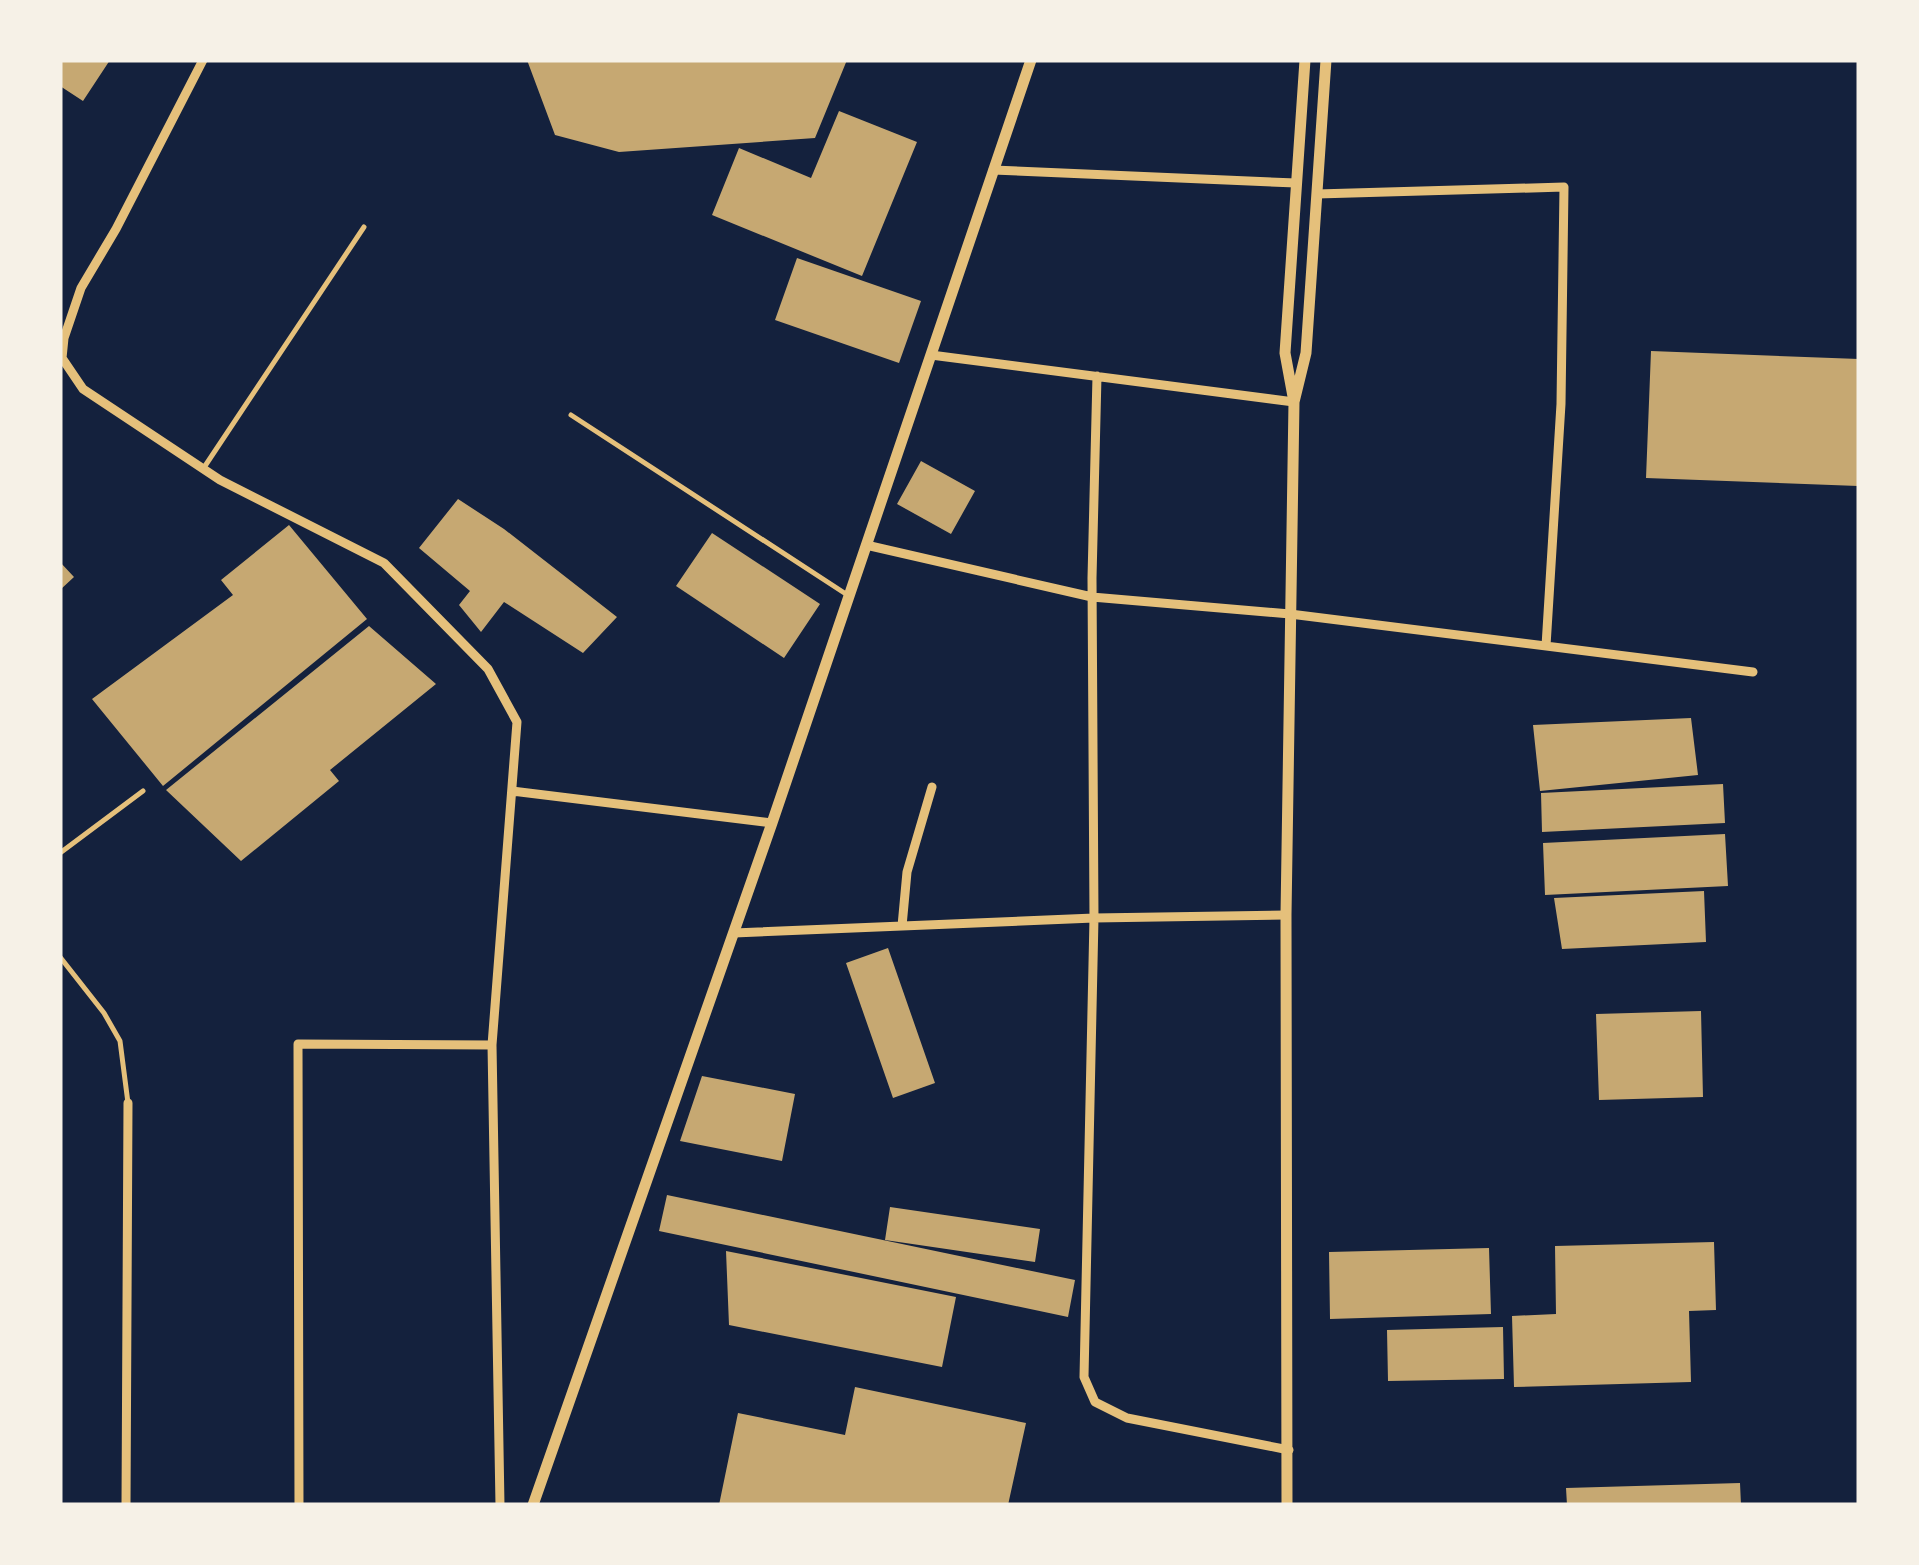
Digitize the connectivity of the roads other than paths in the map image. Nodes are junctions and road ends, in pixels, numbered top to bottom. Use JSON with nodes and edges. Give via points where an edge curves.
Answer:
{"nodes":[{"id":1,"x":203,"y":60,"type":"edge"},
{"id":2,"x":1030,"y":60,"type":"edge"},
{"id":3,"x":1305,"y":60,"type":"edge"},
{"id":4,"x":1326,"y":60,"type":"edge"},
{"id":5,"x":993,"y":170,"type":"junction"},
{"id":6,"x":1296,"y":183,"type":"junction"},
{"id":7,"x":1317,"y":194,"type":"junction"},
{"id":8,"x":364,"y":226,"type":"dead end"},
{"id":9,"x":931,"y":355,"type":"junction"},
{"id":10,"x":1097,"y":376,"type":"junction"},
{"id":11,"x":1294,"y":402,"type":"junction"},
{"id":12,"x":571,"y":415,"type":"dead end"},
{"id":13,"x":204,"y":469,"type":"junction"},
{"id":14,"x":866,"y":545,"type":"junction"},
{"id":15,"x":849,"y":596,"type":"junction"},
{"id":16,"x":1092,"y":597,"type":"junction"},
{"id":17,"x":1290,"y":614,"type":"junction"},
{"id":18,"x":1546,"y":646,"type":"junction"},
{"id":19,"x":1753,"y":672,"type":"dead end"},
{"id":20,"x":932,"y":787,"type":"dead end"},
{"id":21,"x":142,"y":791,"type":"dead end"},
{"id":22,"x":512,"y":791,"type":"junction"},
{"id":23,"x":772,"y":823,"type":"junction"},
{"id":24,"x":60,"y":852,"type":"edge"},
{"id":25,"x":1286,"y":915,"type":"junction"},
{"id":26,"x":1094,"y":918,"type":"junction"},
{"id":27,"x":902,"y":926,"type":"junction"},
{"id":28,"x":734,"y":933,"type":"junction"},
{"id":29,"x":60,"y":957,"type":"edge"},
{"id":30,"x":492,"y":1045,"type":"junction"},
{"id":31,"x":128,"y":1104,"type":"joint"},
{"id":32,"x":1289,"y":1450,"type":"junction"},
{"id":33,"x":126,"y":1505,"type":"edge"},
{"id":34,"x":299,"y":1505,"type":"edge"},
{"id":35,"x":500,"y":1505,"type":"edge"},
{"id":36,"x":533,"y":1505,"type":"edge"},
{"id":37,"x":1288,"y":1505,"type":"edge"}],
"edges":[{"from":1,"to":13,"type":"street","via":[[81,288],[62,358],[82,389]]},
{"from":2,"to":5,"type":"street"},
{"from":3,"to":6,"type":"street"},
{"from":4,"to":7,"type":"street"},
{"from":5,"to":6,"type":"street"},
{"from":5,"to":9,"type":"street"},
{"from":6,"to":11,"type":"street","via":[[1285,353]]},
{"from":7,"to":11,"type":"street","via":[[1306,354]]},
{"from":7,"to":18,"type":"street","via":[[1564,187],[1561,404]]},
{"from":8,"to":13,"type":"lane"},
{"from":9,"to":10,"type":"street"},
{"from":9,"to":14,"type":"street"},
{"from":10,"to":11,"type":"street"},
{"from":10,"to":16,"type":"street"},
{"from":11,"to":17,"type":"street"},
{"from":12,"to":15,"type":"lane"},
{"from":13,"to":22,"type":"street","via":[[384,563],[446,625],[488,669],[517,722]]},
{"from":14,"to":15,"type":"street"},
{"from":14,"to":16,"type":"street"},
{"from":15,"to":23,"type":"street"},
{"from":16,"to":17,"type":"street"},
{"from":16,"to":26,"type":"street"},
{"from":17,"to":18,"type":"street"},
{"from":17,"to":25,"type":"street"},
{"from":18,"to":19,"type":"street"},
{"from":20,"to":27,"type":"street","via":[[906,872]]},
{"from":21,"to":24,"type":"lane"},
{"from":22,"to":23,"type":"street"},
{"from":22,"to":30,"type":"street"},
{"from":23,"to":28,"type":"street"},
{"from":25,"to":26,"type":"street"},
{"from":25,"to":32,"type":"street"},
{"from":26,"to":27,"type":"street"},
{"from":26,"to":32,"type":"street","via":[[1084,1377],[1095,1402],[1127,1418]]},
{"from":27,"to":28,"type":"street"},
{"from":28,"to":36,"type":"street"},
{"from":29,"to":31,"type":"lane","via":[[120,1041]]},
{"from":30,"to":34,"type":"street","via":[[298,1044]]},
{"from":30,"to":35,"type":"street"},
{"from":31,"to":33,"type":"street"},
{"from":32,"to":37,"type":"street"}]}
